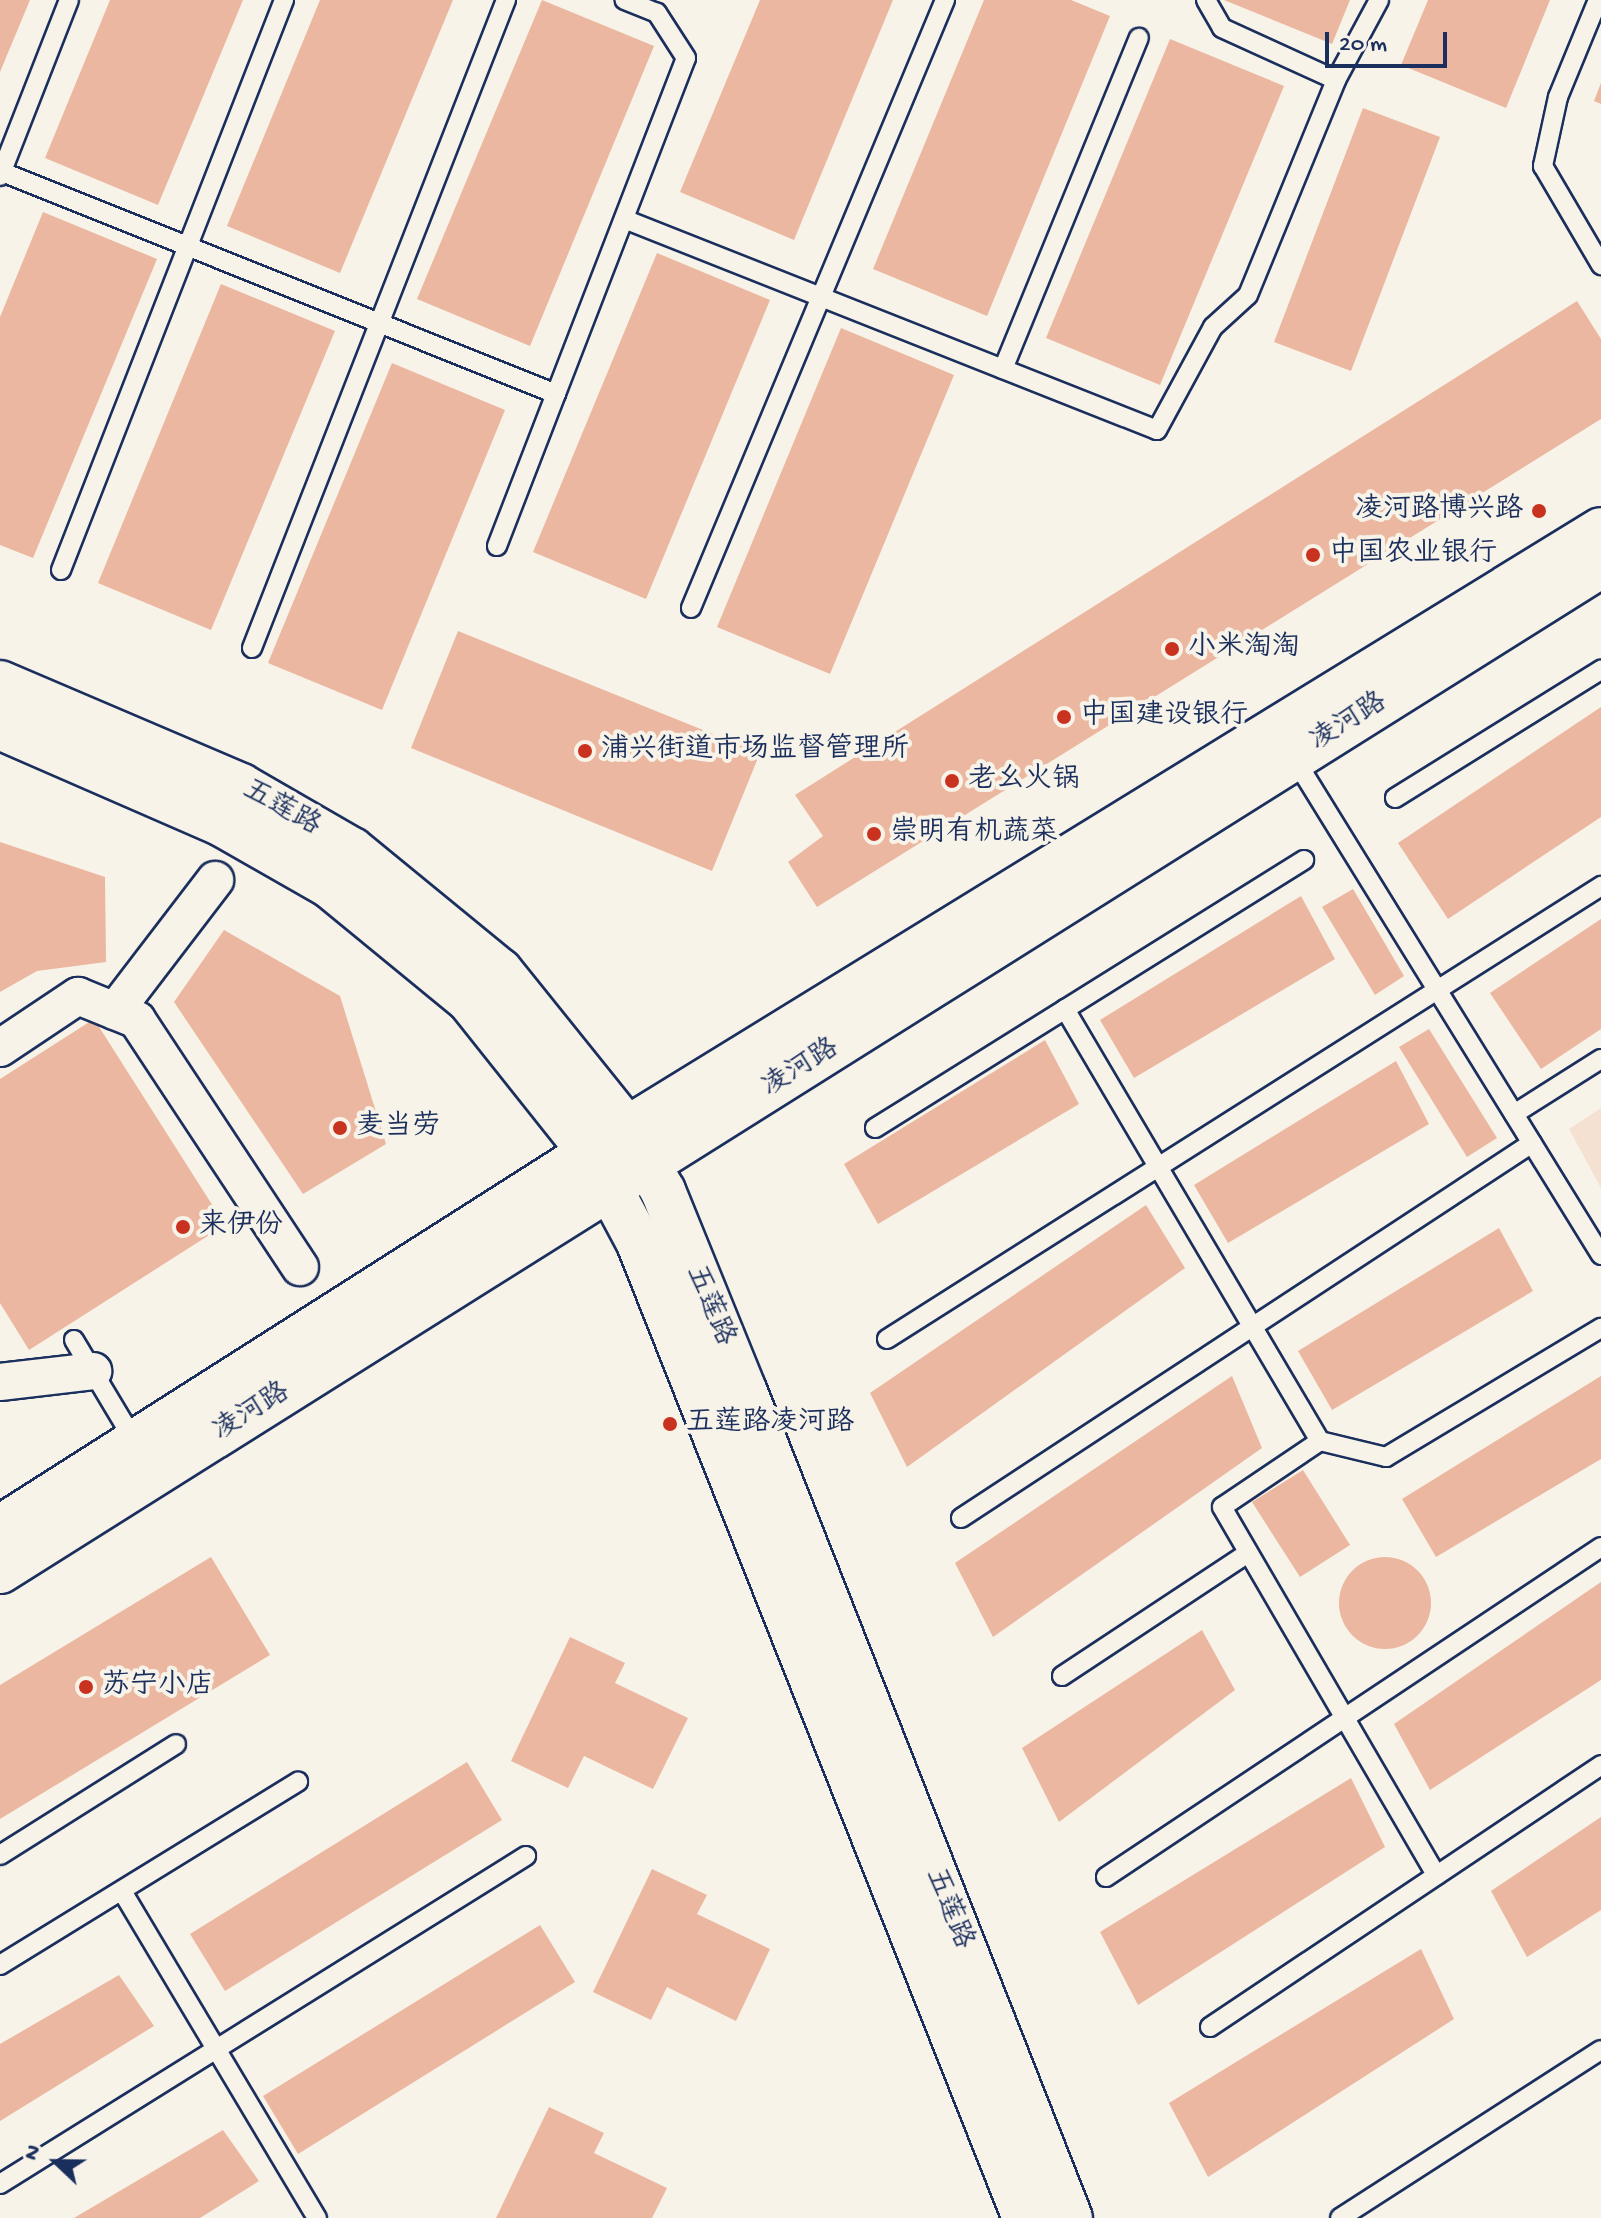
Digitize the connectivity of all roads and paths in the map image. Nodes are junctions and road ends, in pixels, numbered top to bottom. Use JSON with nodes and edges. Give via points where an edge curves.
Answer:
{"nodes":[{"id":1,"x":69,"y":0,"type":"edge"},
{"id":2,"x":284,"y":0,"type":"edge"},
{"id":3,"x":506,"y":0,"type":"edge"},
{"id":4,"x":624,"y":0,"type":"edge"},
{"id":5,"x":945,"y":0,"type":"edge"},
{"id":6,"x":1206,"y":0,"type":"edge"},
{"id":7,"x":1379,"y":0,"type":"edge"},
{"id":8,"x":1598,"y":0,"type":"edge"},
{"id":9,"x":659,"y":6,"type":"edge"},
{"id":10,"x":1139,"y":38,"type":"dead end"},
{"id":11,"x":1336,"y":80,"type":"junction"},
{"id":12,"x":1,"y":173,"type":"edge"},
{"id":13,"x":624,"y":219,"type":"junction"},
{"id":14,"x":187,"y":246,"type":"junction"},
{"id":15,"x":1601,"y":265,"type":"edge"},
{"id":16,"x":820,"y":297,"type":"junction"},
{"id":17,"x":379,"y":323,"type":"junction"},
{"id":18,"x":1003,"y":369,"type":"junction"},
{"id":19,"x":556,"y":394,"type":"junction"},
{"id":20,"x":1601,"y":530,"type":"edge"},
{"id":21,"x":497,"y":546,"type":"dead end"},
{"id":22,"x":1601,"y":565,"type":"edge"},
{"id":23,"x":61,"y":570,"type":"dead end"},
{"id":24,"x":691,"y":608,"type":"dead end"},
{"id":25,"x":252,"y":648,"type":"dead end"},
{"id":26,"x":1601,"y":670,"type":"edge"},
{"id":27,"x":0,"y":683,"type":"edge"},
{"id":28,"x":0,"y":727,"type":"edge"},
{"id":29,"x":1294,"y":758,"type":"junction"},
{"id":30,"x":1395,"y":798,"type":"dead end"},
{"id":31,"x":1304,"y":860,"type":"dead end"},
{"id":32,"x":215,"y":880,"type":"dead end"},
{"id":33,"x":1601,"y":886,"type":"edge"},
{"id":34,"x":1439,"y":992,"type":"junction"},
{"id":35,"x":1065,"y":1009,"type":"junction"},
{"id":36,"x":115,"y":1011,"type":"junction"},
{"id":37,"x":0,"y":1048,"type":"edge"},
{"id":38,"x":1601,"y":1059,"type":"edge"},
{"id":39,"x":1514,"y":1114,"type":"junction"},
{"id":40,"x":875,"y":1128,"type":"dead end"},
{"id":41,"x":1532,"y":1143,"type":"junction"},
{"id":42,"x":638,"y":1145,"type":"junction"},
{"id":43,"x":1161,"y":1167,"type":"junction"},
{"id":44,"x":602,"y":1170,"type":"junction"},
{"id":45,"x":1601,"y":1255,"type":"edge"},
{"id":46,"x":300,"y":1267,"type":"dead end"},
{"id":47,"x":1253,"y":1326,"type":"junction"},
{"id":48,"x":1601,"y":1328,"type":"edge"},
{"id":49,"x":887,"y":1339,"type":"dead end"},
{"id":50,"x":74,"y":1340,"type":"dead end"},
{"id":51,"x":93,"y":1371,"type":"junction"},
{"id":52,"x":0,"y":1382,"type":"edge"},
{"id":53,"x":1320,"y":1441,"type":"junction"},
{"id":54,"x":135,"y":1442,"type":"junction"},
{"id":55,"x":961,"y":1518,"type":"dead end"},
{"id":56,"x":0,"y":1528,"type":"edge"},
{"id":57,"x":1601,"y":1547,"type":"edge"},
{"id":58,"x":1248,"y":1553,"type":"junction"},
{"id":59,"x":0,"y":1571,"type":"edge"},
{"id":60,"x":1062,"y":1676,"type":"dead end"},
{"id":61,"x":1344,"y":1718,"type":"junction"},
{"id":62,"x":176,"y":1744,"type":"dead end"},
{"id":63,"x":1601,"y":1765,"type":"edge"},
{"id":64,"x":298,"y":1782,"type":"dead end"},
{"id":65,"x":0,"y":1855,"type":"edge"},
{"id":66,"x":526,"y":1856,"type":"dead end"},
{"id":67,"x":1436,"y":1875,"type":"junction"},
{"id":68,"x":1106,"y":1877,"type":"dead end"},
{"id":69,"x":122,"y":1891,"type":"junction"},
{"id":70,"x":0,"y":1965,"type":"edge"},
{"id":71,"x":1210,"y":2027,"type":"dead end"},
{"id":72,"x":216,"y":2049,"type":"junction"},
{"id":73,"x":1601,"y":2050,"type":"edge"},
{"id":74,"x":0,"y":2184,"type":"edge"},
{"id":75,"x":317,"y":2218,"type":"edge"},
{"id":76,"x":1025,"y":2218,"type":"edge"},
{"id":77,"x":1070,"y":2218,"type":"edge"},
{"id":78,"x":1340,"y":2218,"type":"edge"}],
"edges":[{"from":1,"to":12,"type":"lane"},
{"from":2,"to":14,"type":"lane"},
{"from":3,"to":17,"type":"lane"},
{"from":4,"to":9,"type":"lane"},
{"from":5,"to":16,"type":"lane"},
{"from":6,"to":11,"type":"lane","via":[[1222,28]]},
{"from":7,"to":11,"type":"lane"},
{"from":8,"to":15,"type":"lane","via":[[1558,97],[1543,166]]},
{"from":9,"to":13,"type":"lane","via":[[686,58]]},
{"from":10,"to":18,"type":"lane"},
{"from":11,"to":18,"type":"lane","via":[[1248,295],[1213,327],[1157,430]]},
{"from":12,"to":14,"type":"lane"},
{"from":13,"to":16,"type":"lane"},
{"from":13,"to":19,"type":"lane"},
{"from":14,"to":17,"type":"lane"},
{"from":14,"to":23,"type":"lane"},
{"from":16,"to":18,"type":"lane"},
{"from":16,"to":24,"type":"lane"},
{"from":17,"to":19,"type":"lane"},
{"from":17,"to":25,"type":"lane"},
{"from":19,"to":21,"type":"lane"},
{"from":20,"to":42,"type":"street","name":"凌河路"},
{"from":22,"to":29,"type":"street","name":"凌河路"},
{"from":26,"to":30,"type":"lane"},
{"from":27,"to":42,"type":"street","name":"五莲路","via":[[241,786],[352,850],[500,971]]},
{"from":28,"to":44,"type":"street","name":"五莲路","via":[[222,824],[329,885],[470,1001]]},
{"from":29,"to":34,"type":"lane"},
{"from":29,"to":42,"type":"street","name":"凌河路"},
{"from":31,"to":35,"type":"lane"},
{"from":32,"to":36,"type":"street"},
{"from":33,"to":34,"type":"lane"},
{"from":34,"to":39,"type":"lane"},
{"from":34,"to":43,"type":"lane"},
{"from":35,"to":40,"type":"lane"},
{"from":35,"to":43,"type":"lane"},
{"from":36,"to":37,"type":"street","via":[[78,996]]},
{"from":36,"to":46,"type":"street","via":[[137,1020]]},
{"from":38,"to":39,"type":"lane"},
{"from":39,"to":41,"type":"lane"},
{"from":41,"to":45,"type":"lane"},
{"from":41,"to":47,"type":"lane"},
{"from":42,"to":44,"type":"street","name":"凌河路"},
{"from":42,"to":77,"type":"street","name":"五莲路"},
{"from":43,"to":47,"type":"lane"},
{"from":43,"to":49,"type":"lane"},
{"from":44,"to":54,"type":"street","name":"凌河路"},
{"from":44,"to":59,"type":"street","name":"凌河路"},
{"from":44,"to":76,"type":"street","name":"五莲路"},
{"from":47,"to":53,"type":"lane"},
{"from":47,"to":55,"type":"lane"},
{"from":48,"to":53,"type":"lane","via":[[1386,1457]]},
{"from":50,"to":51,"type":"lane"},
{"from":51,"to":52,"type":"street"},
{"from":51,"to":54,"type":"lane"},
{"from":53,"to":58,"type":"lane","via":[[1222,1507]]},
{"from":54,"to":56,"type":"street","name":"凌河路"},
{"from":57,"to":61,"type":"lane"},
{"from":58,"to":60,"type":"lane"},
{"from":58,"to":61,"type":"lane"},
{"from":61,"to":67,"type":"lane"},
{"from":61,"to":68,"type":"lane"},
{"from":62,"to":65,"type":"lane"},
{"from":63,"to":67,"type":"lane"},
{"from":64,"to":69,"type":"lane"},
{"from":66,"to":72,"type":"lane"},
{"from":67,"to":71,"type":"lane"},
{"from":69,"to":70,"type":"lane"},
{"from":69,"to":72,"type":"lane"},
{"from":72,"to":74,"type":"lane"},
{"from":72,"to":75,"type":"lane"},
{"from":73,"to":78,"type":"lane"}]}
